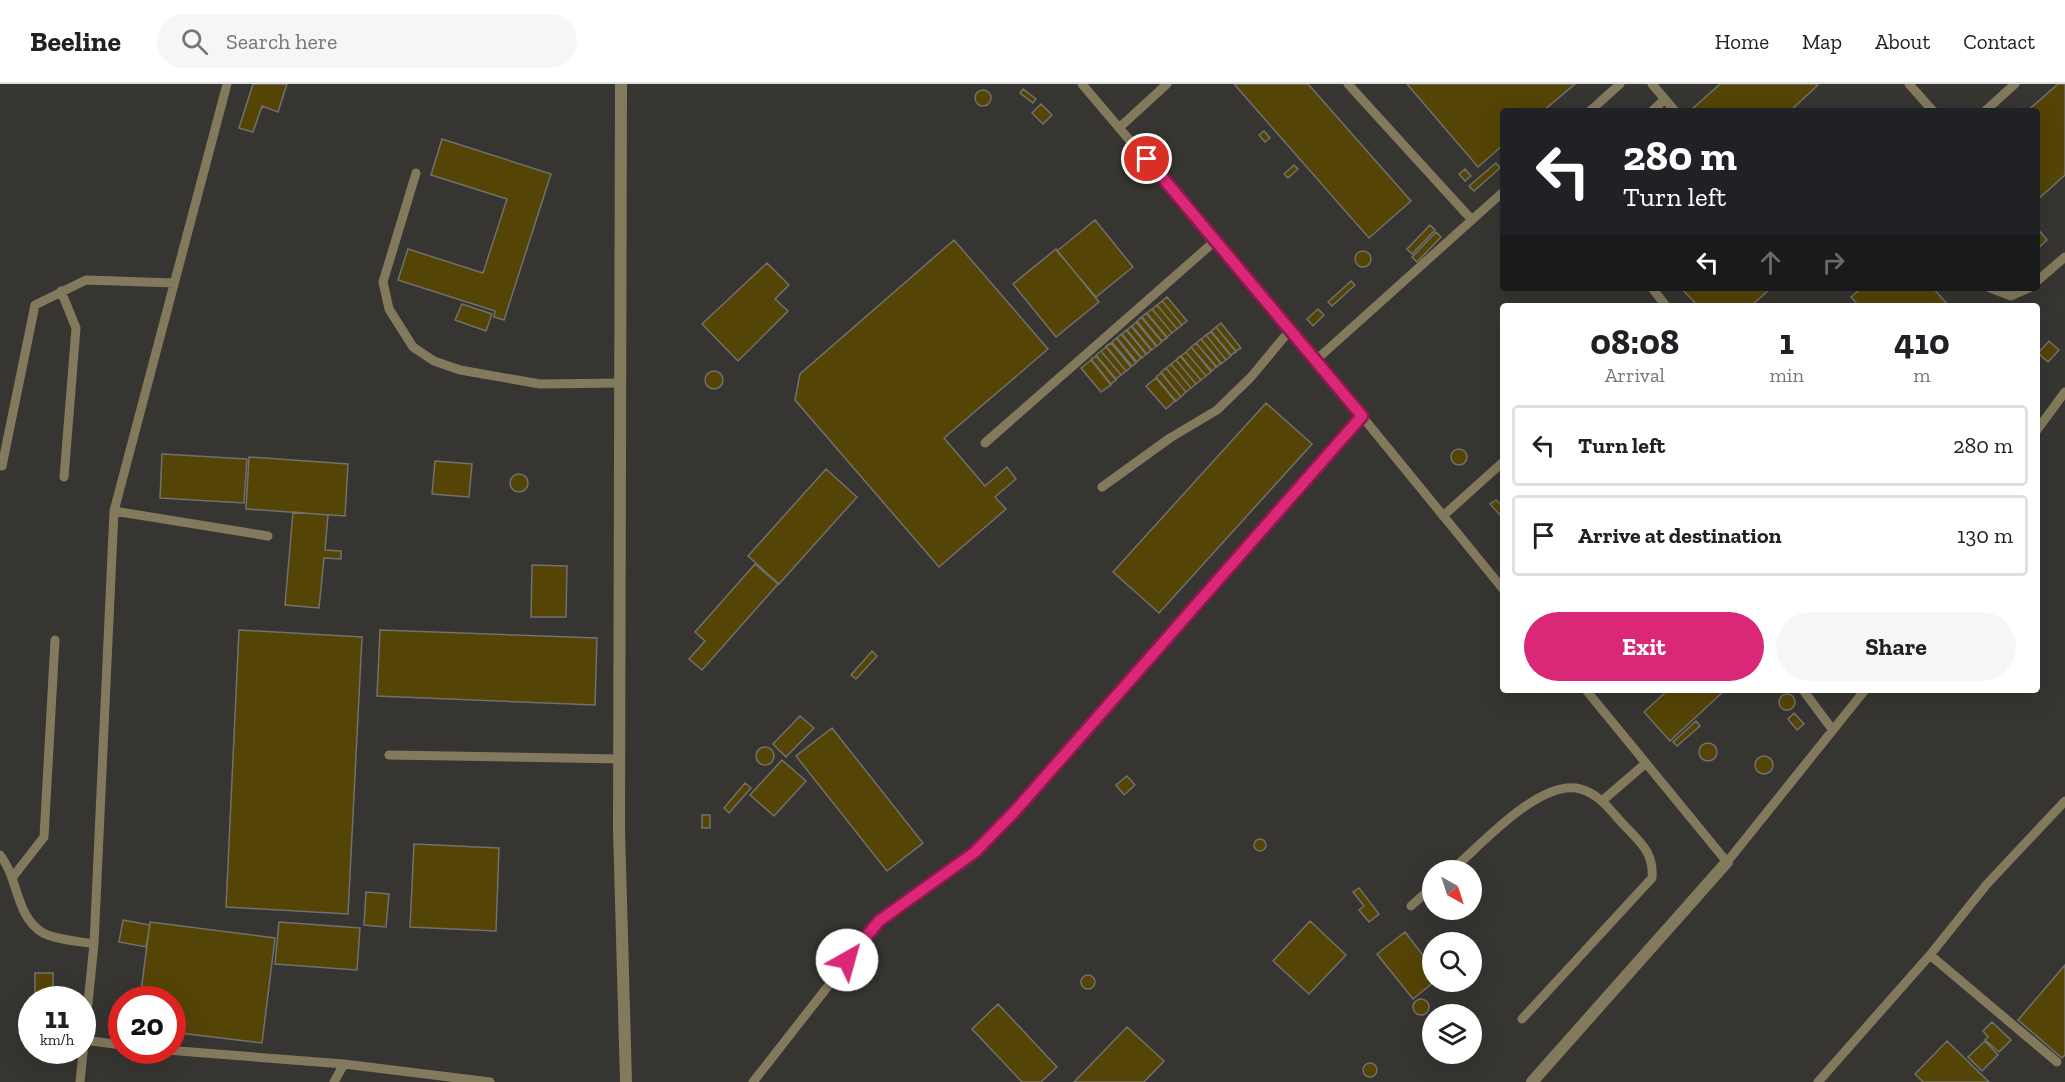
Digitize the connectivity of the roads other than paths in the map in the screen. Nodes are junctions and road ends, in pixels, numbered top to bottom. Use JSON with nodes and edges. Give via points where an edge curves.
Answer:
{"nodes":[{"id":1,"x":226,"y":84,"type":"edge"},
{"id":2,"x":621,"y":84,"type":"edge"},
{"id":3,"x":1082,"y":84,"type":"edge"},
{"id":4,"x":1167,"y":84,"type":"edge"},
{"id":5,"x":1348,"y":84,"type":"edge"},
{"id":6,"x":1620,"y":84,"type":"edge"},
{"id":7,"x":1652,"y":84,"type":"edge"},
{"id":8,"x":1909,"y":84,"type":"edge"},
{"id":9,"x":2015,"y":84,"type":"edge"},
{"id":10,"x":1665,"y":99,"type":"junction"},
{"id":11,"x":1593,"y":108,"type":"edge"},
{"id":12,"x":1655,"y":108,"type":"edge"},
{"id":13,"x":1672,"y":108,"type":"edge"},
{"id":14,"x":1931,"y":108,"type":"edge"},
{"id":15,"x":1988,"y":108,"type":"edge"},
{"id":16,"x":1120,"y":127,"type":"junction"},
{"id":17,"x":416,"y":173,"type":"dead end"},
{"id":18,"x":1500,"y":195,"type":"edge"},
{"id":19,"x":1472,"y":220,"type":"junction"},
{"id":20,"x":1215,"y":241,"type":"junction"},
{"id":21,"x":2065,"y":256,"type":"edge"},
{"id":22,"x":2040,"y":278,"type":"edge"},
{"id":23,"x":174,"y":283,"type":"junction"},
{"id":24,"x":61,"y":291,"type":"junction"},
{"id":25,"x":1654,"y":291,"type":"edge"},
{"id":26,"x":1998,"y":291,"type":"edge"},
{"id":27,"x":2022,"y":291,"type":"edge"},
{"id":28,"x":1664,"y":303,"type":"edge"},
{"id":29,"x":1290,"y":330,"type":"junction"},
{"id":30,"x":1316,"y":360,"type":"junction"},
{"id":31,"x":620,"y":383,"type":"junction"},
{"id":32,"x":2065,"y":392,"type":"edge"},
{"id":33,"x":1362,"y":416,"type":"junction"},
{"id":34,"x":2040,"y":426,"type":"edge"},
{"id":35,"x":985,"y":443,"type":"dead end"},
{"id":36,"x":1500,"y":465,"type":"edge"},
{"id":37,"x":2,"y":466,"type":"dead end"},
{"id":38,"x":64,"y":477,"type":"dead end"},
{"id":39,"x":1102,"y":488,"type":"dead end"},
{"id":40,"x":114,"y":511,"type":"junction"},
{"id":41,"x":1443,"y":516,"type":"junction"},
{"id":42,"x":268,"y":536,"type":"dead end"},
{"id":43,"x":1500,"y":585,"type":"edge"},
{"id":44,"x":55,"y":640,"type":"dead end"},
{"id":45,"x":1588,"y":693,"type":"edge"},
{"id":46,"x":1805,"y":693,"type":"edge"},
{"id":47,"x":1862,"y":693,"type":"edge"},
{"id":48,"x":1832,"y":729,"type":"junction"},
{"id":49,"x":389,"y":755,"type":"dead end"},
{"id":50,"x":620,"y":759,"type":"junction"},
{"id":51,"x":1646,"y":764,"type":"junction"},
{"id":52,"x":1602,"y":801,"type":"junction"},
{"id":53,"x":2065,"y":801,"type":"edge"},
{"id":54,"x":0,"y":855,"type":"edge"},
{"id":55,"x":1464,"y":860,"type":"edge"},
{"id":56,"x":1727,"y":862,"type":"junction"},
{"id":57,"x":12,"y":878,"type":"junction"},
{"id":58,"x":1422,"y":896,"type":"edge"},
{"id":59,"x":1411,"y":906,"type":"dead end"},
{"id":60,"x":94,"y":944,"type":"junction"},
{"id":61,"x":1930,"y":955,"type":"junction"},
{"id":62,"x":91,"y":986,"type":"edge"},
{"id":63,"x":1522,"y":1020,"type":"dead end"},
{"id":64,"x":186,"y":1052,"type":"edge"},
{"id":65,"x":2057,"y":1062,"type":"dead end"},
{"id":66,"x":82,"y":1064,"type":"edge"},
{"id":67,"x":344,"y":1064,"type":"junction"},
{"id":68,"x":80,"y":1082,"type":"edge"},
{"id":69,"x":333,"y":1082,"type":"edge"},
{"id":70,"x":490,"y":1082,"type":"edge"},
{"id":71,"x":627,"y":1082,"type":"edge"},
{"id":72,"x":753,"y":1082,"type":"edge"},
{"id":73,"x":1532,"y":1082,"type":"edge"},
{"id":74,"x":1818,"y":1082,"type":"edge"}],
"edges":[{"from":1,"to":23,"type":"lane"},
{"from":2,"to":31,"type":"street"},
{"from":3,"to":16,"type":"lane"},
{"from":4,"to":16,"type":"lane"},
{"from":5,"to":19,"type":"lane"},
{"from":6,"to":11,"type":"lane"},
{"from":7,"to":10,"type":"lane"},
{"from":8,"to":14,"type":"lane"},
{"from":9,"to":15,"type":"lane"},
{"from":10,"to":12,"type":"lane"},
{"from":10,"to":13,"type":"lane"},
{"from":16,"to":20,"type":"lane"},
{"from":17,"to":31,"type":"lane","via":[[383,282],[389,309],[413,347],[434,361],[460,370],[529,382]]},
{"from":18,"to":19,"type":"lane"},
{"from":19,"to":30,"type":"lane"},
{"from":20,"to":29,"type":"lane"},
{"from":20,"to":35,"type":"lane"},
{"from":21,"to":22,"type":"lane"},
{"from":23,"to":24,"type":"lane","via":[[86,280]]},
{"from":23,"to":40,"type":"lane"},
{"from":24,"to":37,"type":"lane","via":[[35,305]]},
{"from":24,"to":38,"type":"lane","via":[[76,328]]},
{"from":25,"to":28,"type":"lane"},
{"from":26,"to":27,"type":"lane","via":[[2011,296]]},
{"from":29,"to":30,"type":"lane"},
{"from":29,"to":39,"type":"lane","via":[[1217,410],[1170,438]]},
{"from":30,"to":33,"type":"lane"},
{"from":31,"to":50,"type":"street"},
{"from":32,"to":34,"type":"lane"},
{"from":33,"to":41,"type":"lane"},
{"from":33,"to":72,"type":"lane","via":[[1010,816],[975,852],[879,921]]},
{"from":36,"to":41,"type":"lane"},
{"from":40,"to":42,"type":"lane"},
{"from":40,"to":60,"type":"lane"},
{"from":41,"to":43,"type":"lane"},
{"from":44,"to":57,"type":"lane","via":[[44,837]]},
{"from":45,"to":51,"type":"lane"},
{"from":46,"to":48,"type":"lane"},
{"from":47,"to":48,"type":"lane"},
{"from":48,"to":56,"type":"lane"},
{"from":49,"to":50,"type":"lane"},
{"from":50,"to":71,"type":"street"},
{"from":51,"to":52,"type":"lane"},
{"from":51,"to":56,"type":"lane"},
{"from":52,"to":55,"type":"lane","via":[[1576,788],[1557,790],[1528,804]]},
{"from":52,"to":63,"type":"lane","via":[[1648,851],[1652,878]]},
{"from":53,"to":61,"type":"lane","via":[[1987,884]]},
{"from":54,"to":57,"type":"lane"},
{"from":56,"to":73,"type":"street"},
{"from":57,"to":60,"type":"lane","via":[[24,915],[44,933]]},
{"from":58,"to":59,"type":"lane"},
{"from":60,"to":62,"type":"lane"},
{"from":61,"to":65,"type":"lane"},
{"from":61,"to":74,"type":"lane"},
{"from":64,"to":67,"type":"lane"},
{"from":66,"to":68,"type":"lane"},
{"from":67,"to":69,"type":"lane"},
{"from":67,"to":70,"type":"lane"}]}
